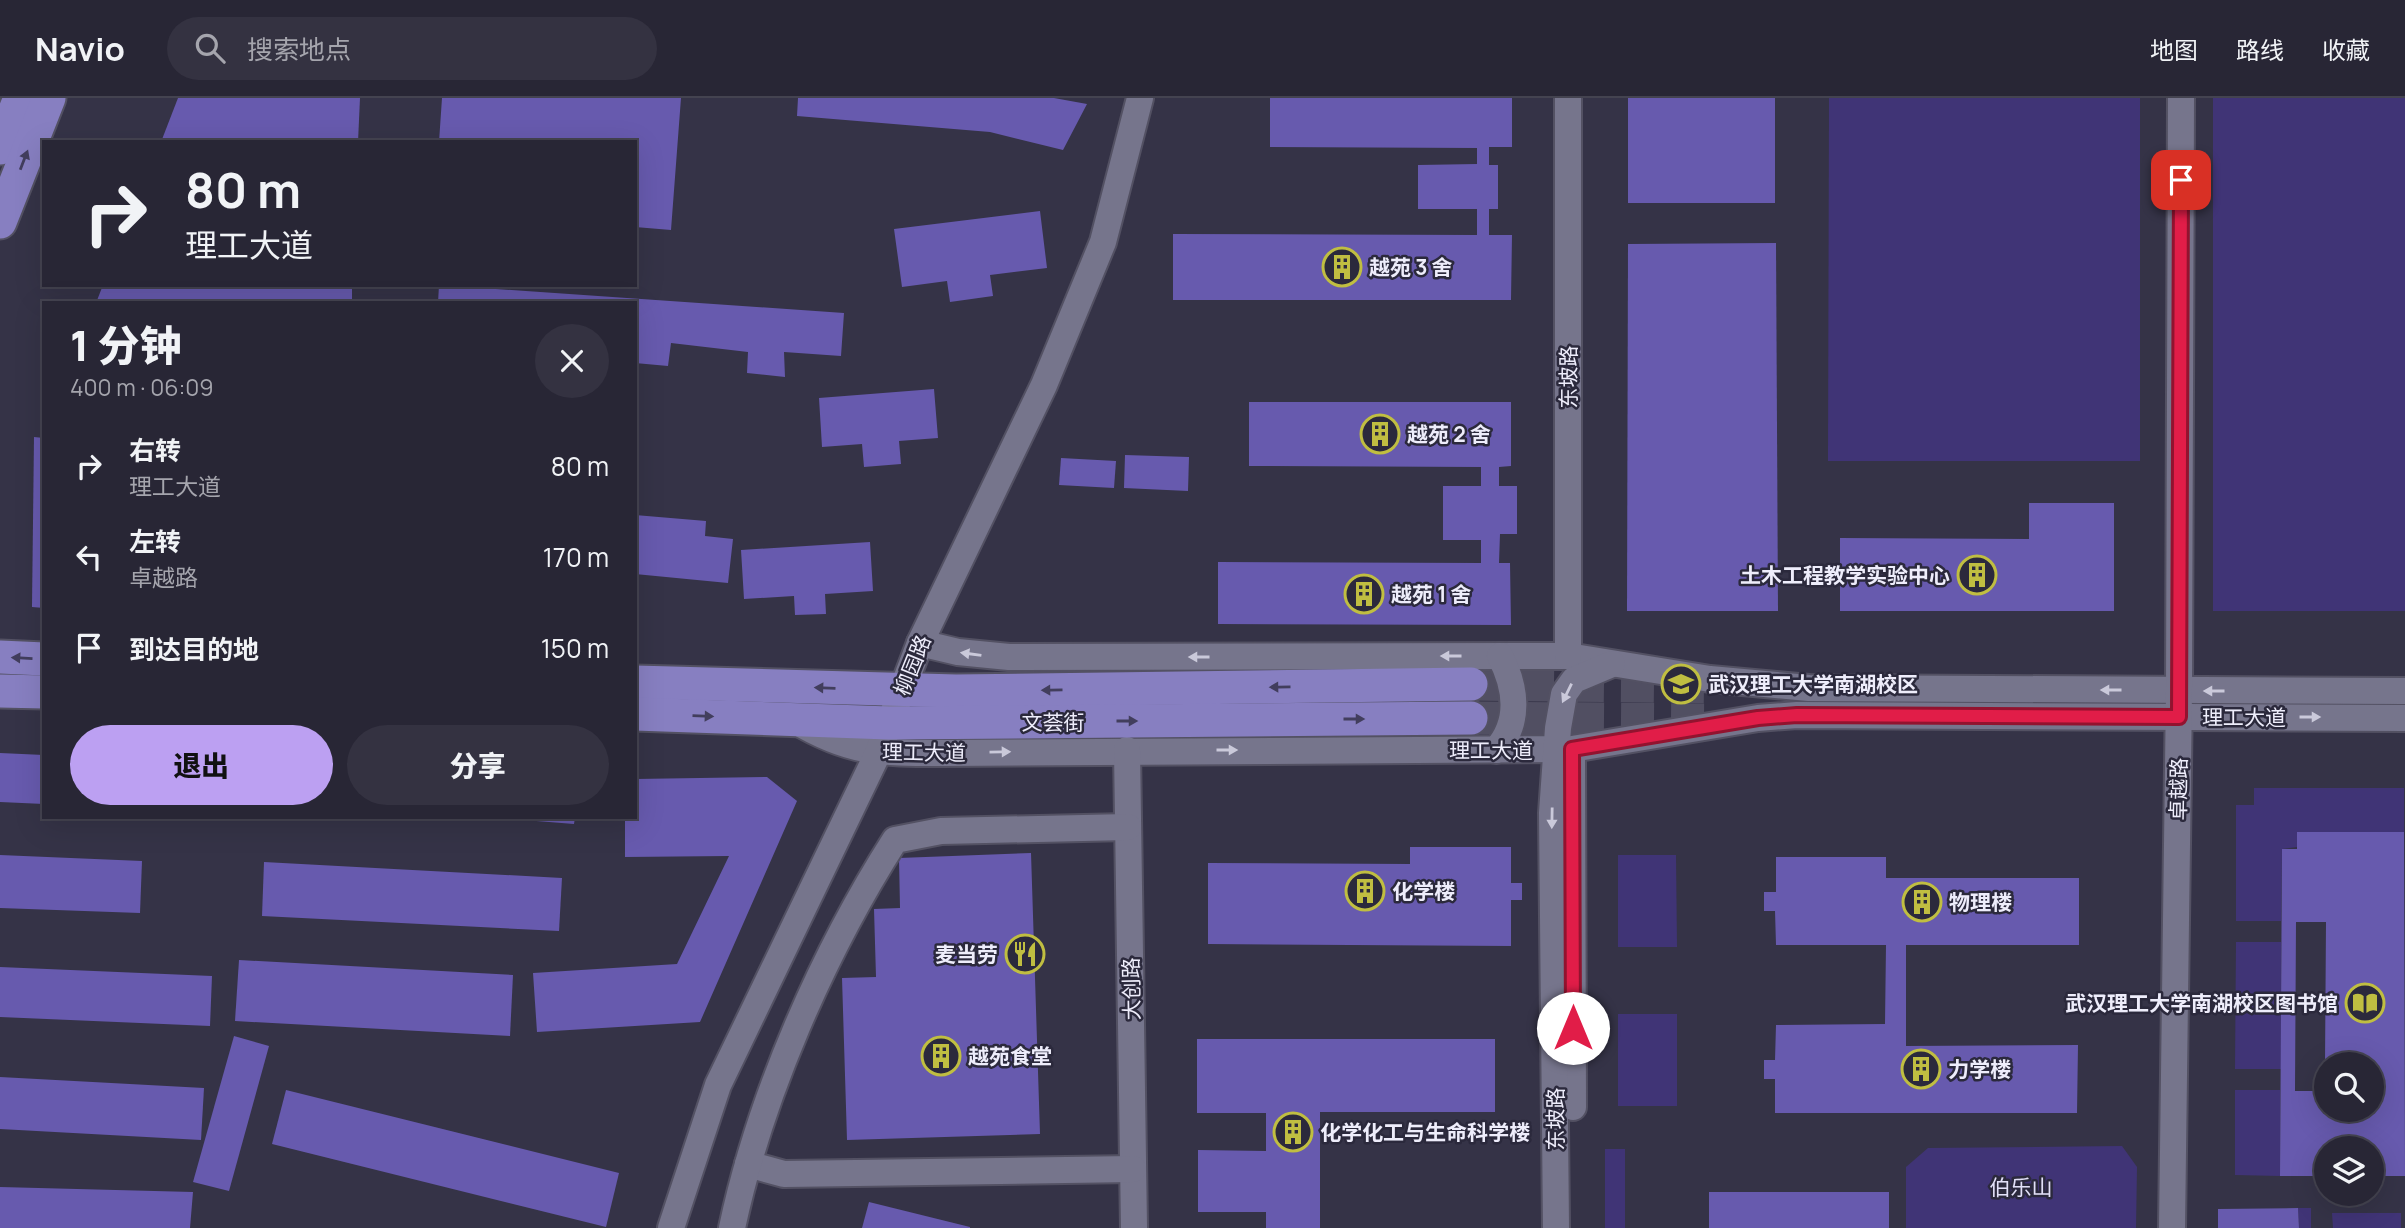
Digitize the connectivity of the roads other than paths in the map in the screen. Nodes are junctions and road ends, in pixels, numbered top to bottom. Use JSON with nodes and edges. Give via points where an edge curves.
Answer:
{"nodes":[{"id":1,"x":20,"y":98,"type":"edge"},
{"id":2,"x":49,"y":98,"type":"edge"},
{"id":3,"x":1140,"y":98,"type":"edge"},
{"id":4,"x":1568,"y":98,"type":"edge"},
{"id":5,"x":2181,"y":98,"type":"edge"},
{"id":6,"x":0,"y":148,"type":"edge"},
{"id":7,"x":0,"y":222,"type":"edge"},
{"id":8,"x":920,"y":643,"type":"junction"},
{"id":9,"x":1500,"y":656,"type":"junction"},
{"id":10,"x":1568,"y":656,"type":"junction"},
{"id":11,"x":0,"y":657,"type":"edge"},
{"id":12,"x":42,"y":659,"type":"edge"},
{"id":13,"x":1614,"y":663,"type":"junction"},
{"id":14,"x":637,"y":682,"type":"edge"},
{"id":15,"x":1471,"y":684,"type":"tunnel mouth"},
{"id":16,"x":902,"y":690,"type":"junction"},
{"id":17,"x":0,"y":691,"type":"edge"},
{"id":18,"x":2179,"y":691,"type":"junction"},
{"id":19,"x":2405,"y":691,"type":"edge"},
{"id":20,"x":42,"y":692,"type":"edge"},
{"id":21,"x":637,"y":714,"type":"edge"},
{"id":22,"x":2179,"y":717,"type":"junction"},
{"id":23,"x":1472,"y":718,"type":"tunnel mouth"},
{"id":24,"x":2405,"y":718,"type":"edge"},
{"id":25,"x":883,"y":738,"type":"junction"},
{"id":26,"x":1564,"y":749,"type":"junction"},
{"id":27,"x":1126,"y":750,"type":"junction"},
{"id":28,"x":1496,"y":750,"type":"junction"},
{"id":29,"x":1128,"y":828,"type":"junction"},
{"id":30,"x":748,"y":1164,"type":"junction"},
{"id":31,"x":1133,"y":1169,"type":"junction"},
{"id":32,"x":671,"y":1228,"type":"edge"},
{"id":33,"x":732,"y":1228,"type":"edge"},
{"id":34,"x":1134,"y":1228,"type":"edge"},
{"id":35,"x":1556,"y":1228,"type":"edge"},
{"id":36,"x":1573,"y":1228,"type":"edge"},
{"id":37,"x":2172,"y":1228,"type":"edge"}],
"edges":[{"from":1,"to":6,"type":"main road"},
{"from":7,"to":2,"type":"main road","one_way":true},
{"from":3,"to":8,"type":"street","name":"柳园路","via":[[1103,242],[1023,432]]},
{"from":4,"to":10,"type":"street","name":"东坡路"},
{"from":5,"to":18,"type":"street","name":"卓越路"},
{"from":9,"to":8,"type":"street","name":"理工大道","one_way":true,"via":[[1009,657]]},
{"from":8,"to":16,"type":"street","name":"柳园路"},
{"from":9,"to":10,"type":"street","name":"理工大道"},
{"from":9,"to":28,"type":"street","via":[[1514,704],[1511,726]]},
{"from":10,"to":13,"type":"street","name":"理工大道"},
{"from":12,"to":11,"type":"main road","one_way":true},
{"from":18,"to":13,"type":"street","name":"理工大道","one_way":true,"via":[[1809,688],[1710,679]]},
{"from":13,"to":26,"type":"street","name":"东坡路","one_way":true,"via":[[1583,674],[1569,686],[1561,707]]},
{"from":16,"to":14,"type":"main road","name":"文荟街","one_way":true},
{"from":15,"to":16,"type":"main road","name":"文荟街","one_way":true},
{"from":16,"to":25,"type":"street","name":"柳园路"},
{"from":17,"to":20,"type":"main road"},
{"from":19,"to":18,"type":"street","name":"理工大道","one_way":true},
{"from":18,"to":22,"type":"street","name":"卓越路"},
{"from":21,"to":25,"type":"main road","name":"文荟街","one_way":true,"via":[[792,719]]},
{"from":22,"to":24,"type":"street","name":"理工大道","one_way":true},
{"from":22,"to":26,"type":"street","name":"理工大道","via":[[1797,715]]},
{"from":22,"to":37,"type":"street","name":"卓越路"},
{"from":25,"to":23,"type":"main road","name":"文荟街","one_way":true},
{"from":25,"to":27,"type":"street","name":"理工大道","one_way":true},
{"from":25,"to":32,"type":"street","name":"柳园路","via":[[718,1085]]},
{"from":26,"to":28,"type":"street","name":"理工大道"},
{"from":26,"to":35,"type":"street","name":"东坡路","one_way":true,"via":[[1552,813]]},
{"from":26,"to":36,"type":"street","name":"东坡路"},
{"from":27,"to":28,"type":"street","name":"理工大道","one_way":true},
{"from":27,"to":29,"type":"street","name":"大创路"},
{"from":29,"to":30,"type":"street","via":[[941,831],[895,839],[864,889],[804,1015],[762,1114]]},
{"from":29,"to":31,"type":"street","name":"大创路"},
{"from":30,"to":31,"type":"street","via":[[784,1174]]},
{"from":30,"to":33,"type":"street"},
{"from":31,"to":34,"type":"street","name":"大创路"}]}
